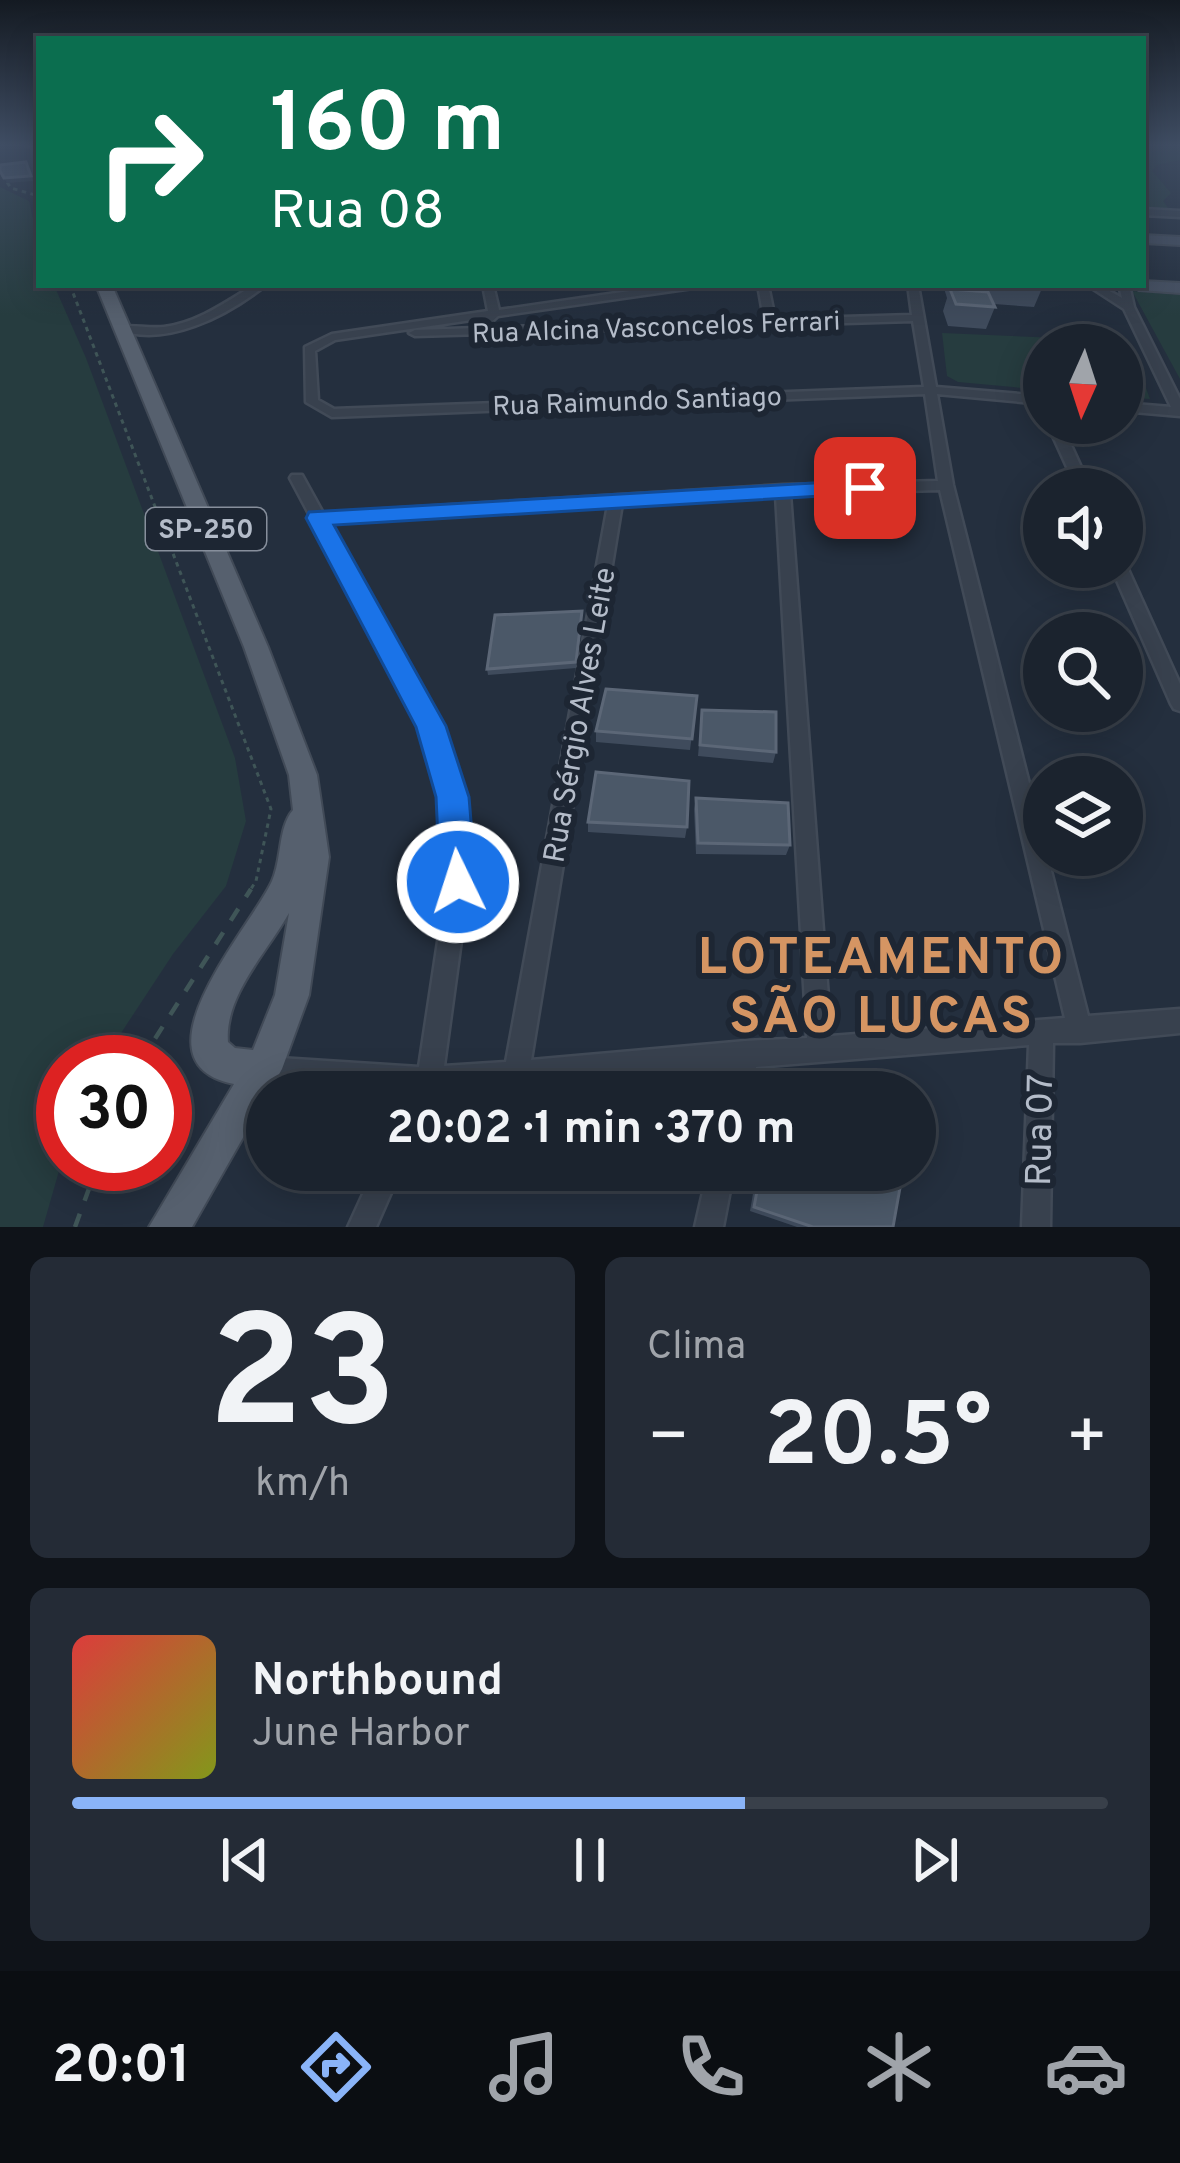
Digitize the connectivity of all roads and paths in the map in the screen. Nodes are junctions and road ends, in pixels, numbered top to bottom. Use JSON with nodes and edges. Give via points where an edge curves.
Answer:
{"nodes":[{"id":1,"x":1146,"y":212,"type":"edge"},
{"id":2,"x":1180,"y":214,"type":"edge"},
{"id":3,"x":1146,"y":239,"type":"edge"},
{"id":4,"x":1180,"y":242,"type":"edge"},
{"id":5,"x":1146,"y":286,"type":"edge"},
{"id":6,"x":71,"y":288,"type":"edge"},
{"id":7,"x":105,"y":288,"type":"edge"},
{"id":8,"x":256,"y":288,"type":"edge"},
{"id":9,"x":489,"y":288,"type":"edge"},
{"id":10,"x":672,"y":288,"type":"edge"},
{"id":11,"x":764,"y":288,"type":"edge"},
{"id":12,"x":914,"y":288,"type":"edge"},
{"id":13,"x":1097,"y":288,"type":"edge"},
{"id":14,"x":1125,"y":288,"type":"edge"},
{"id":15,"x":1180,"y":288,"type":"edge"},
{"id":16,"x":1129,"y":307,"type":"junction"},
{"id":17,"x":494,"y":314,"type":"junction"},
{"id":18,"x":918,"y":318,"type":"junction"},
{"id":19,"x":770,"y":323,"type":"junction"},
{"id":20,"x":121,"y":328,"type":"junction"},
{"id":21,"x":396,"y":329,"type":"junction"},
{"id":22,"x":486,"y":334,"type":"junction"},
{"id":23,"x":931,"y":390,"type":"junction"},
{"id":24,"x":1023,"y":398,"type":"edge"},
{"id":25,"x":1143,"y":408,"type":"edge"},
{"id":26,"x":1180,"y":412,"type":"edge"},
{"id":27,"x":297,"y":478,"type":"dead end"},
{"id":28,"x":946,"y":485,"type":"junction"},
{"id":29,"x":783,"y":490,"type":"junction"},
{"id":30,"x":616,"y":500,"type":"junction"},
{"id":31,"x":318,"y":518,"type":"junction"},
{"id":32,"x":1128,"y":588,"type":"edge"},
{"id":33,"x":1180,"y":704,"type":"edge"},
{"id":34,"x":303,"y":775,"type":"junction"},
{"id":35,"x":1180,"y":1021,"type":"edge"},
{"id":36,"x":1080,"y":1031,"type":"junction"},
{"id":37,"x":1041,"y":1034,"type":"junction"},
{"id":38,"x":157,"y":1035,"type":"edge"},
{"id":39,"x":820,"y":1048,"type":"junction"},
{"id":40,"x":746,"y":1053,"type":"junction"},
{"id":41,"x":264,"y":1069,"type":"junction"},
{"id":42,"x":283,"y":1071,"type":"edge"},
{"id":43,"x":429,"y":1071,"type":"edge"},
{"id":44,"x":517,"y":1071,"type":"joint"},
{"id":45,"x":742,"y":1071,"type":"edge"},
{"id":46,"x":88,"y":1191,"type":"edge"},
{"id":47,"x":378,"y":1191,"type":"edge"},
{"id":48,"x":717,"y":1191,"type":"edge"},
{"id":49,"x":75,"y":1227,"type":"edge"},
{"id":50,"x":169,"y":1227,"type":"edge"},
{"id":51,"x":362,"y":1227,"type":"edge"},
{"id":52,"x":709,"y":1227,"type":"edge"},
{"id":53,"x":1036,"y":1227,"type":"edge"}],
"edges":[{"from":1,"to":2,"type":"street"},
{"from":3,"to":4,"type":"main road"},
{"from":5,"to":15,"type":"main road"},
{"from":6,"to":38,"type":"path","via":[[271,809],[256,881]]},
{"from":7,"to":20,"type":"main road","number":"SP-250"},
{"from":8,"to":20,"type":"street","via":[[191,327]]},
{"from":9,"to":17,"type":"street"},
{"from":10,"to":17,"type":"street"},
{"from":11,"to":19,"type":"street"},
{"from":12,"to":18,"type":"street"},
{"from":13,"to":16,"type":"street"},
{"from":14,"to":16,"type":"street"},
{"from":16,"to":26,"type":"street"},
{"from":17,"to":21,"type":"street"},
{"from":17,"to":22,"type":"street"},
{"from":18,"to":19,"type":"street","name":"Rua Alcina Vasconcelos Ferrari"},
{"from":18,"to":23,"type":"street"},
{"from":19,"to":22,"type":"street","name":"Rua Alcina Vasconcelos Ferrari"},
{"from":20,"to":34,"type":"main road","number":"SP-250"},
{"from":21,"to":22,"type":"street","name":"Rua Alcina Vasconcelos Ferrari"},
{"from":21,"to":23,"type":"street","name":"Rua Raimundo Santiago","via":[[314,344],[312,402],[332,413]]},
{"from":23,"to":24,"type":"street","name":"Rua Raimundo Santiago"},
{"from":23,"to":28,"type":"street"},
{"from":25,"to":26,"type":"street"},
{"from":27,"to":31,"type":"street"},
{"from":28,"to":29,"type":"street"},
{"from":28,"to":36,"type":"street"},
{"from":29,"to":30,"type":"street"},
{"from":29,"to":39,"type":"street"},
{"from":30,"to":31,"type":"street"},
{"from":30,"to":44,"type":"street","name":"Rua Sérgio Alves Leite"},
{"from":31,"to":43,"type":"street","via":[[431,726],[452,797],[458,882]]},
{"from":32,"to":33,"type":"street"},
{"from":34,"to":41,"type":"main road","number":"SP-250","via":[[314,857],[305,930]]},
{"from":34,"to":41,"type":"main road","via":[[300,831],[282,895],[216,1004],[206,1035],[211,1054],[235,1071]]},
{"from":35,"to":36,"type":"street"},
{"from":36,"to":37,"type":"street"},
{"from":37,"to":39,"type":"street"},
{"from":37,"to":53,"type":"street","name":"Rua 07"},
{"from":39,"to":40,"type":"street"},
{"from":40,"to":44,"type":"street"},
{"from":40,"to":45,"type":"street"},
{"from":41,"to":42,"type":"street"},
{"from":41,"to":50,"type":"main road","number":"SP-250"},
{"from":46,"to":49,"type":"path"},
{"from":47,"to":51,"type":"street"},
{"from":48,"to":52,"type":"street"}]}
